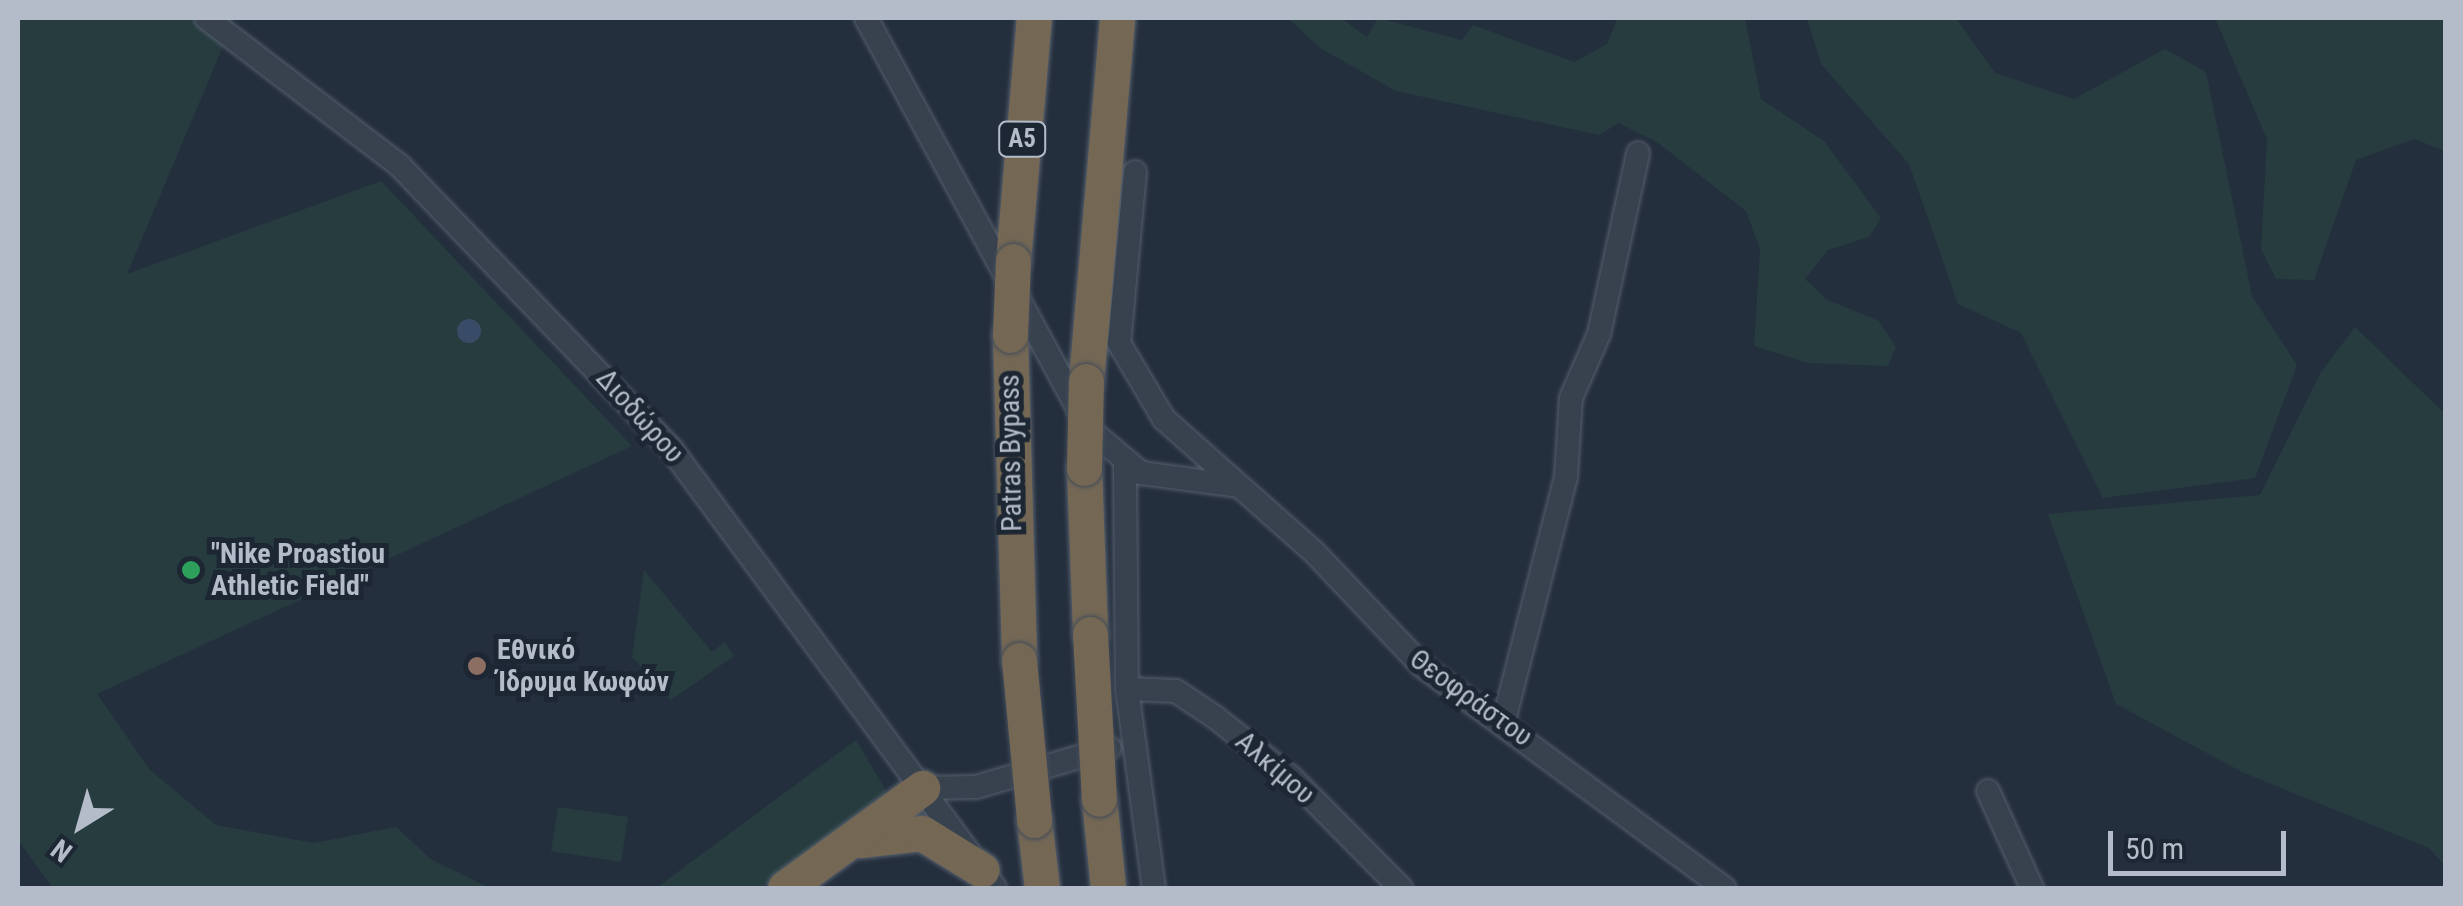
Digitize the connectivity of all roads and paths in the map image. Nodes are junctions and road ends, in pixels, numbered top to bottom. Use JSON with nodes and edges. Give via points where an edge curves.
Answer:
{"nodes":[{"id":1,"x":206,"y":18,"type":"edge"},
{"id":2,"x":866,"y":18,"type":"edge"},
{"id":3,"x":1034,"y":18,"type":"edge"},
{"id":4,"x":1117,"y":18,"type":"edge"},
{"id":5,"x":1638,"y":153,"type":"dead end"},
{"id":6,"x":1135,"y":172,"type":"dead end"},
{"id":7,"x":1126,"y":466,"type":"junction"},
{"id":8,"x":1238,"y":486,"type":"junction"},
{"id":9,"x":1127,"y":689,"type":"junction"},
{"id":10,"x":1504,"y":720,"type":"junction"},
{"id":11,"x":1132,"y":743,"type":"junction"},
{"id":12,"x":922,"y":788,"type":"junction"},
{"id":13,"x":1988,"y":791,"type":"dead end"},
{"id":14,"x":836,"y":850,"type":"junction"},
{"id":15,"x":989,"y":879,"type":"edge"},
{"id":16,"x":785,"y":888,"type":"edge"},
{"id":17,"x":1042,"y":888,"type":"edge"},
{"id":18,"x":1108,"y":888,"type":"edge"},
{"id":19,"x":1154,"y":888,"type":"edge"},
{"id":20,"x":1400,"y":888,"type":"edge"},
{"id":21,"x":1724,"y":888,"type":"edge"},
{"id":22,"x":2032,"y":888,"type":"edge"}],
"edges":[{"from":1,"to":12,"type":"street","name":"Διοδώρου","via":[[400,166],[613,385],[711,495]]},
{"from":2,"to":7,"type":"street","via":[[1035,339],[1090,430]]},
{"from":3,"to":17,"type":"highway","name":"Patras Bypass","number":"Α5","bridge":true,"via":[[1010,334],[1019,660]]},
{"from":4,"to":18,"type":"highway","bridge":true,"via":[[1084,468]]},
{"from":5,"to":10,"type":"street","via":[[1600,334],[1571,398],[1566,477]]},
{"from":6,"to":8,"type":"street","name":"Θεοφράστου","via":[[1125,364],[1184,442]]},
{"from":7,"to":8,"type":"street"},
{"from":7,"to":9,"type":"street"},
{"from":8,"to":10,"type":"street","name":"Θεοφράστου","via":[[1393,640]]},
{"from":9,"to":11,"type":"street"},
{"from":9,"to":20,"type":"street","name":"Αλκίμου","via":[[1176,692],[1215,717],[1292,778]]},
{"from":10,"to":21,"type":"street","name":"Θεοφράστου"},
{"from":11,"to":12,"type":"street","via":[[976,787]]},
{"from":11,"to":19,"type":"street"},
{"from":12,"to":14,"type":"highway"},
{"from":12,"to":15,"type":"street","name":"Διοδώρου"},
{"from":13,"to":22,"type":"street"},
{"from":14,"to":15,"type":"highway","via":[[885,832],[922,833]]},
{"from":14,"to":16,"type":"highway"}]}
